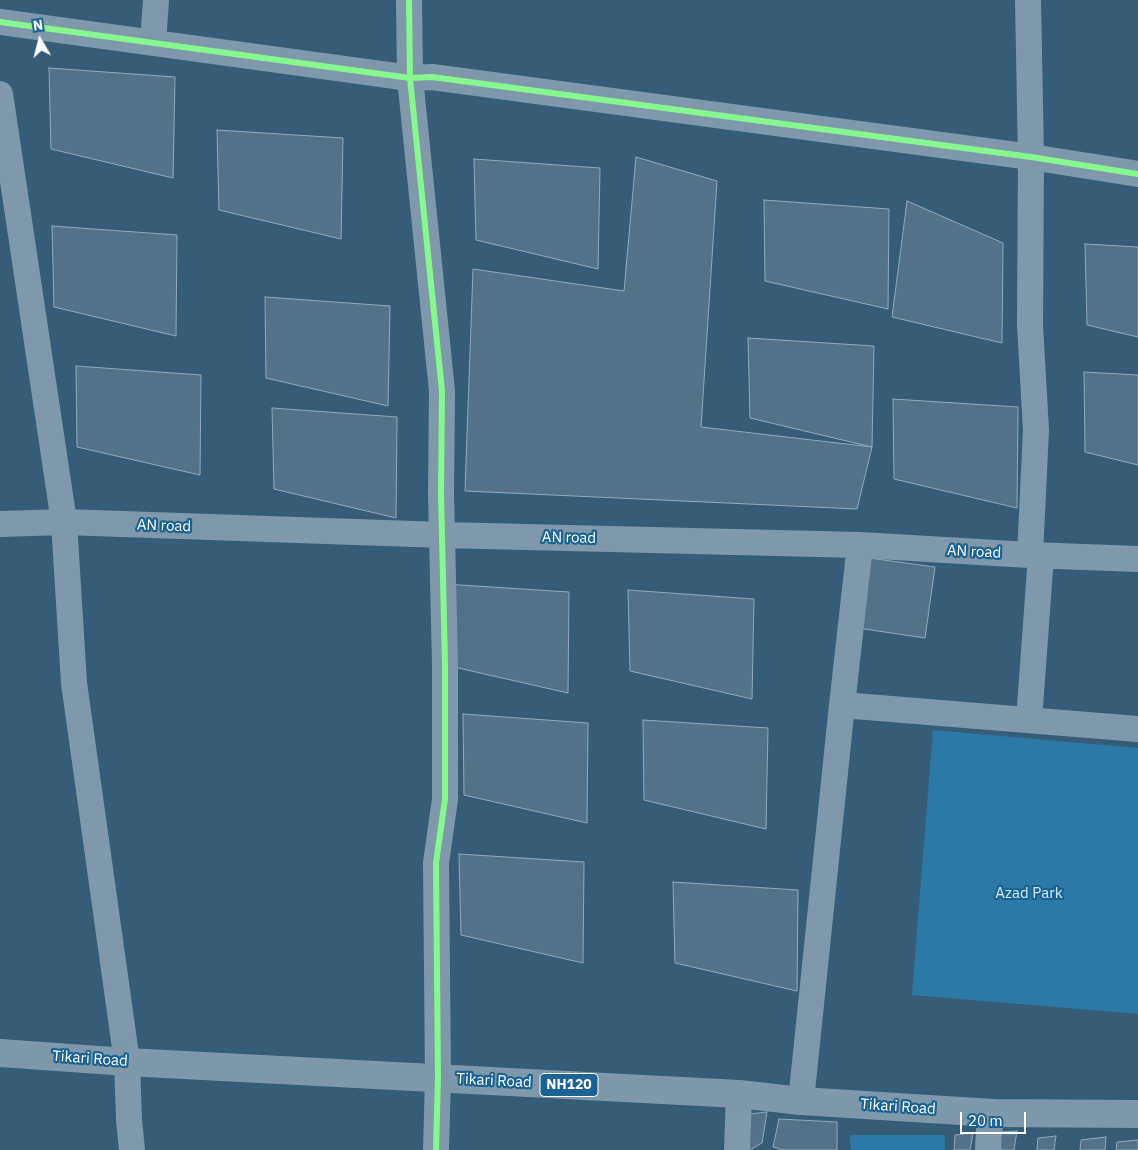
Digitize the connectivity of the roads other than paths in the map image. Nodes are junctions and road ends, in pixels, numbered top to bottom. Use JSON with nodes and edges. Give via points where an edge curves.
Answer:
{"nodes":[{"id":1,"x":156,"y":0,"type":"edge"},
{"id":2,"x":409,"y":0,"type":"edge"},
{"id":3,"x":1028,"y":0,"type":"edge"},
{"id":4,"x":0,"y":22,"type":"edge"},
{"id":5,"x":153,"y":43,"type":"junction"},
{"id":6,"x":410,"y":78,"type":"junction"},
{"id":7,"x":0,"y":94,"type":"edge"},
{"id":8,"x":1031,"y":157,"type":"junction"},
{"id":9,"x":1138,"y":174,"type":"edge"},
{"id":10,"x":64,"y":522,"type":"junction"},
{"id":11,"x":0,"y":524,"type":"edge"},
{"id":12,"x":443,"y":535,"type":"junction"},
{"id":13,"x":860,"y":546,"type":"junction"},
{"id":14,"x":1035,"y":555,"type":"junction"},
{"id":15,"x":1138,"y":559,"type":"edge"},
{"id":16,"x":842,"y":705,"type":"junction"},
{"id":17,"x":1029,"y":720,"type":"junction"},
{"id":18,"x":1138,"y":728,"type":"edge"},
{"id":19,"x":0,"y":1053,"type":"edge"},
{"id":20,"x":127,"y":1062,"type":"junction"},
{"id":21,"x":438,"y":1078,"type":"junction"},
{"id":22,"x":739,"y":1094,"type":"junction"},
{"id":23,"x":801,"y":1101,"type":"junction"},
{"id":24,"x":993,"y":1113,"type":"junction"},
{"id":25,"x":1138,"y":1114,"type":"edge"},
{"id":26,"x":132,"y":1150,"type":"edge"},
{"id":27,"x":436,"y":1150,"type":"edge"},
{"id":28,"x":737,"y":1150,"type":"edge"},
{"id":29,"x":988,"y":1150,"type":"edge"}],
"edges":[{"from":1,"to":5,"type":"street"},
{"from":2,"to":6,"type":"street"},
{"from":3,"to":8,"type":"street"},
{"from":4,"to":5,"type":"street"},
{"from":5,"to":6,"type":"street"},
{"from":6,"to":8,"type":"street","via":[[432,77]]},
{"from":6,"to":12,"type":"street","via":[[442,392]]},
{"from":7,"to":10,"type":"street"},
{"from":8,"to":9,"type":"street"},
{"from":8,"to":14,"type":"street","via":[[1030,325],[1036,430]]},
{"from":10,"to":11,"type":"street","name":"AN road"},
{"from":10,"to":12,"type":"street","name":"AN road"},
{"from":10,"to":20,"type":"street","via":[[74,683]]},
{"from":12,"to":13,"type":"street","name":"AN road"},
{"from":12,"to":21,"type":"street","via":[[445,800],[436,863]]},
{"from":13,"to":14,"type":"street","name":"AN road"},
{"from":13,"to":16,"type":"street"},
{"from":14,"to":15,"type":"street","name":"AN road"},
{"from":14,"to":17,"type":"street"},
{"from":16,"to":17,"type":"street"},
{"from":16,"to":23,"type":"street"},
{"from":17,"to":18,"type":"street"},
{"from":19,"to":20,"type":"highway","name":"Tikari Road","number":"NH120"},
{"from":20,"to":21,"type":"highway","name":"Tikari Road","number":"NH120"},
{"from":20,"to":26,"type":"street"},
{"from":21,"to":22,"type":"highway","name":"Tikari Road","number":"NH120"},
{"from":21,"to":27,"type":"street"},
{"from":22,"to":23,"type":"highway","name":"Tikari Road","number":"NH120"},
{"from":22,"to":28,"type":"street"},
{"from":23,"to":24,"type":"highway","name":"Tikari Road","number":"NH120"},
{"from":24,"to":25,"type":"highway","name":"Tikari Road","number":"NH120"},
{"from":24,"to":29,"type":"street","via":[[988,1130]]}]}
